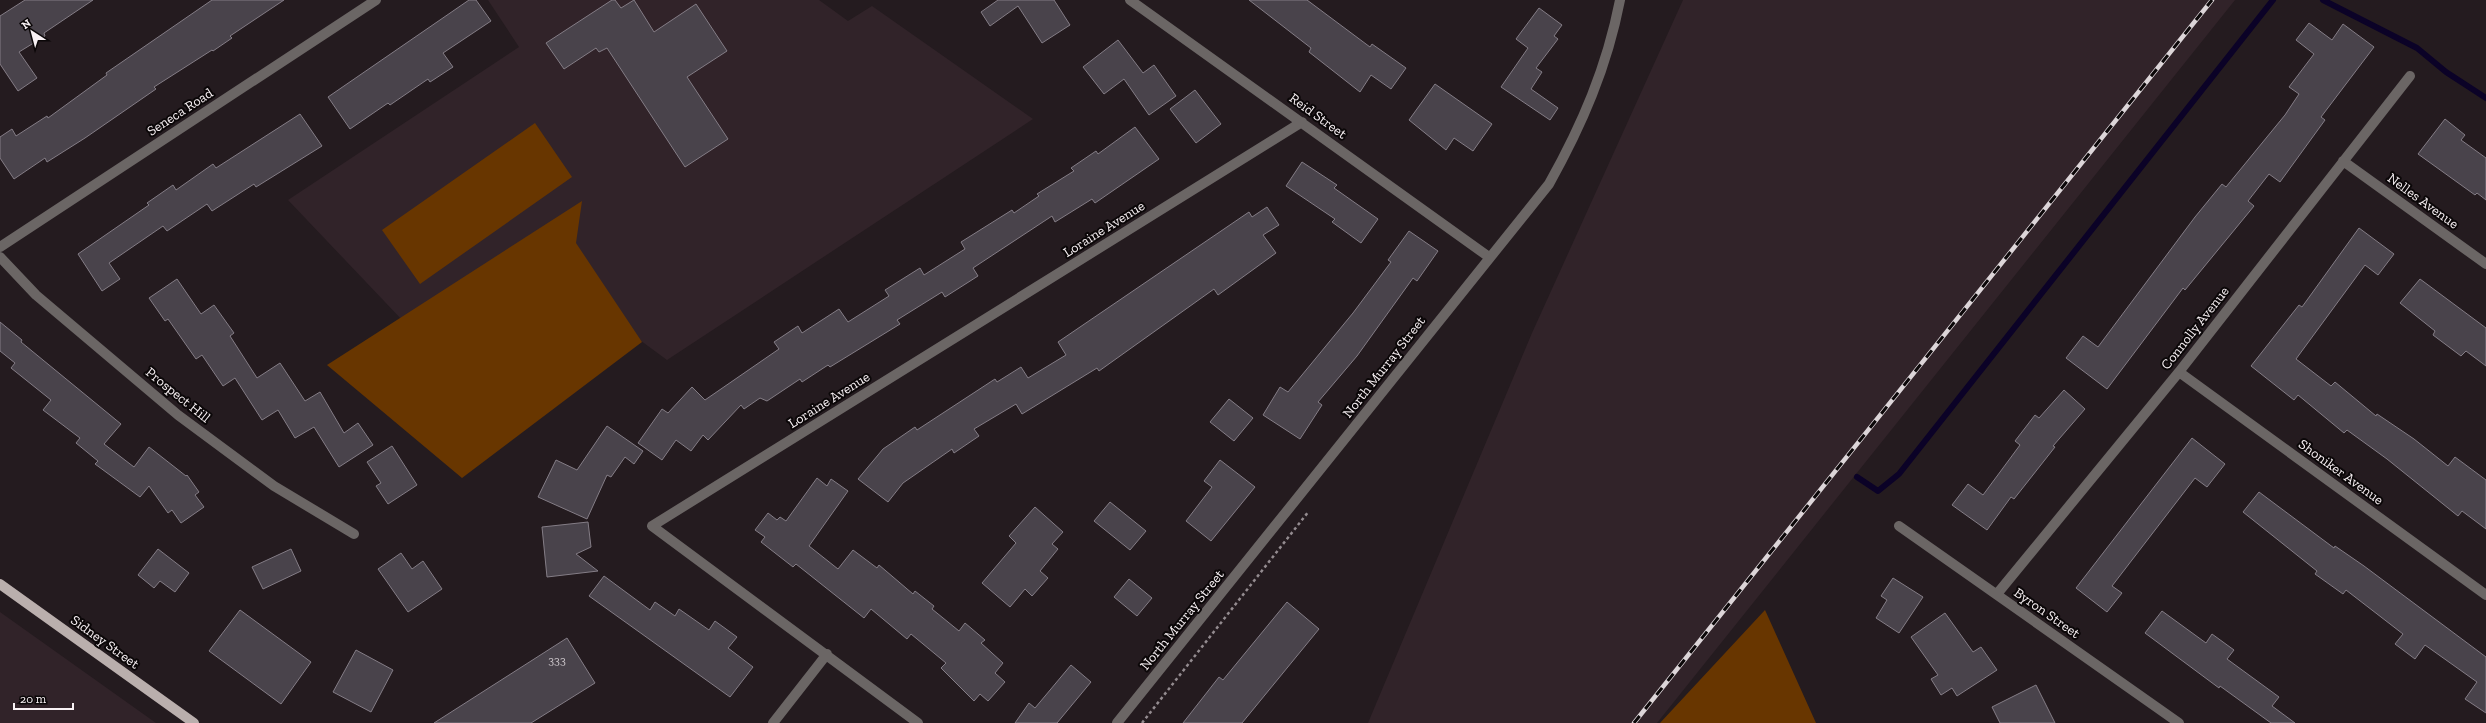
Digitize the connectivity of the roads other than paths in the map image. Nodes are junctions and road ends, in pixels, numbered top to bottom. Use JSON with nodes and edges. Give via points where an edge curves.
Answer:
{"nodes":[{"id":1,"x":376,"y":0,"type":"edge"},
{"id":2,"x":1130,"y":0,"type":"edge"},
{"id":3,"x":1620,"y":0,"type":"edge"},
{"id":4,"x":2410,"y":76,"type":"dead end"},
{"id":5,"x":1302,"y":122,"type":"junction"},
{"id":6,"x":2343,"y":161,"type":"junction"},
{"id":7,"x":0,"y":247,"type":"edge"},
{"id":8,"x":0,"y":257,"type":"edge"},
{"id":9,"x":1489,"y":257,"type":"junction"},
{"id":10,"x":2486,"y":264,"type":"edge"},
{"id":11,"x":2179,"y":372,"type":"junction"},
{"id":12,"x":1899,"y":526,"type":"dead end"},
{"id":13,"x":354,"y":534,"type":"dead end"},
{"id":14,"x":0,"y":584,"type":"edge"},
{"id":15,"x":1997,"y":594,"type":"junction"},
{"id":16,"x":2486,"y":596,"type":"edge"},
{"id":17,"x":827,"y":654,"type":"junction"},
{"id":18,"x":194,"y":723,"type":"edge"},
{"id":19,"x":773,"y":723,"type":"edge"},
{"id":20,"x":918,"y":723,"type":"edge"},
{"id":21,"x":1117,"y":723,"type":"edge"},
{"id":22,"x":2179,"y":723,"type":"edge"}],
"edges":[{"from":1,"to":7,"type":"street","name":"Seneca Road"},
{"from":2,"to":5,"type":"street","name":"Reid Street"},
{"from":3,"to":9,"type":"street","name":"North Murray Street","via":[[1595,89],[1575,137],[1549,184]]},
{"from":4,"to":6,"type":"street","name":"Connolly Avenue"},
{"from":5,"to":9,"type":"street","name":"Reid Street"},
{"from":5,"to":17,"type":"street","name":"Loraine Avenue","via":[[652,526]]},
{"from":6,"to":10,"type":"street","name":"Nelles Avenue"},
{"from":6,"to":11,"type":"street","name":"Connolly Avenue"},
{"from":8,"to":13,"type":"street","name":"Prospect Hill","via":[[36,295],[178,415],[274,486]]},
{"from":9,"to":21,"type":"street","name":"North Murray Street"},
{"from":11,"to":15,"type":"street","name":"Connolly Avenue"},
{"from":11,"to":16,"type":"street","name":"Shoniker Avenue"},
{"from":12,"to":15,"type":"street","name":"Byron Street"},
{"from":14,"to":18,"type":"main road","name":"Sidney Street"},
{"from":15,"to":22,"type":"street","name":"Byron Street"},
{"from":17,"to":19,"type":"street"},
{"from":17,"to":20,"type":"street","name":"Loraine Avenue"}]}
